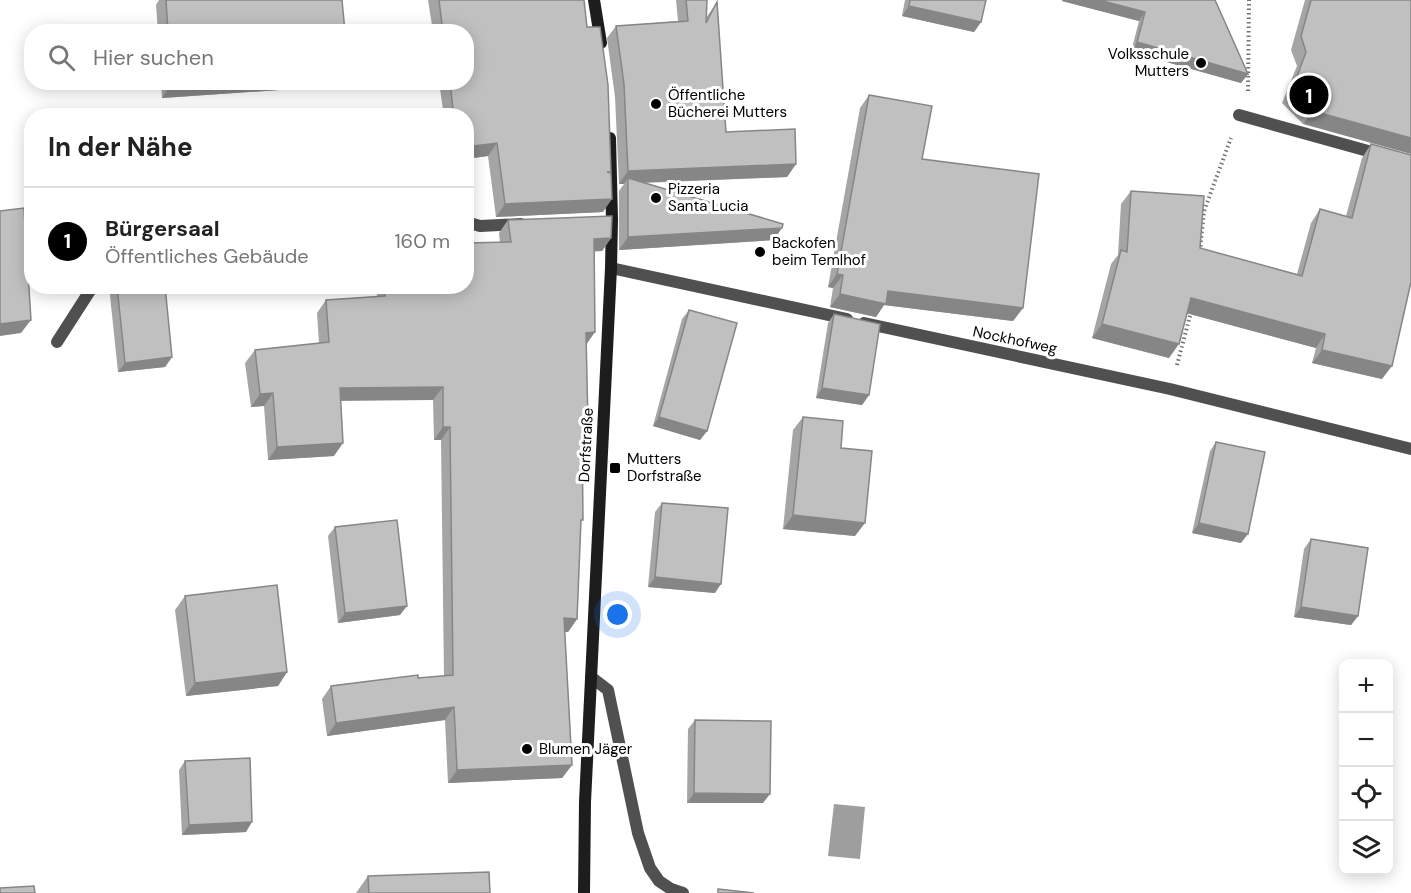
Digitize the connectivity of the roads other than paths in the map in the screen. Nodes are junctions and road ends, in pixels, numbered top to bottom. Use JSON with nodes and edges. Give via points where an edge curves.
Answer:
{"nodes":[{"id":1,"x":594,"y":0,"type":"edge"},
{"id":2,"x":602,"y":54,"type":"edge"},
{"id":3,"x":1239,"y":115,"type":"road end"},
{"id":4,"x":609,"y":127,"type":"edge"},
{"id":5,"x":1411,"y":163,"type":"edge"},
{"id":6,"x":474,"y":224,"type":"edge"},
{"id":7,"x":535,"y":224,"type":"edge"},
{"id":8,"x":610,"y":268,"type":"junction"},
{"id":9,"x":88,"y":294,"type":"edge"},
{"id":10,"x":57,"y":342,"type":"dead end"},
{"id":11,"x":1411,"y":449,"type":"edge"},
{"id":12,"x":591,"y":677,"type":"junction"},
{"id":13,"x":584,"y":893,"type":"edge"},
{"id":14,"x":683,"y":893,"type":"edge"}],
"edges":[{"from":1,"to":2,"type":"main road"},
{"from":3,"to":5,"type":"street"},
{"from":4,"to":8,"type":"main road","name":"Dorfstraße"},
{"from":6,"to":7,"type":"street"},
{"from":8,"to":11,"type":"street","name":"Nockhofweg","via":[[1170,389]]},
{"from":8,"to":12,"type":"main road","name":"Dorfstraße"},
{"from":9,"to":10,"type":"street"},
{"from":12,"to":13,"type":"main road","name":"Dorfstraße"},
{"from":12,"to":14,"type":"street","via":[[608,690],[638,833],[650,868],[659,881]]}]}
